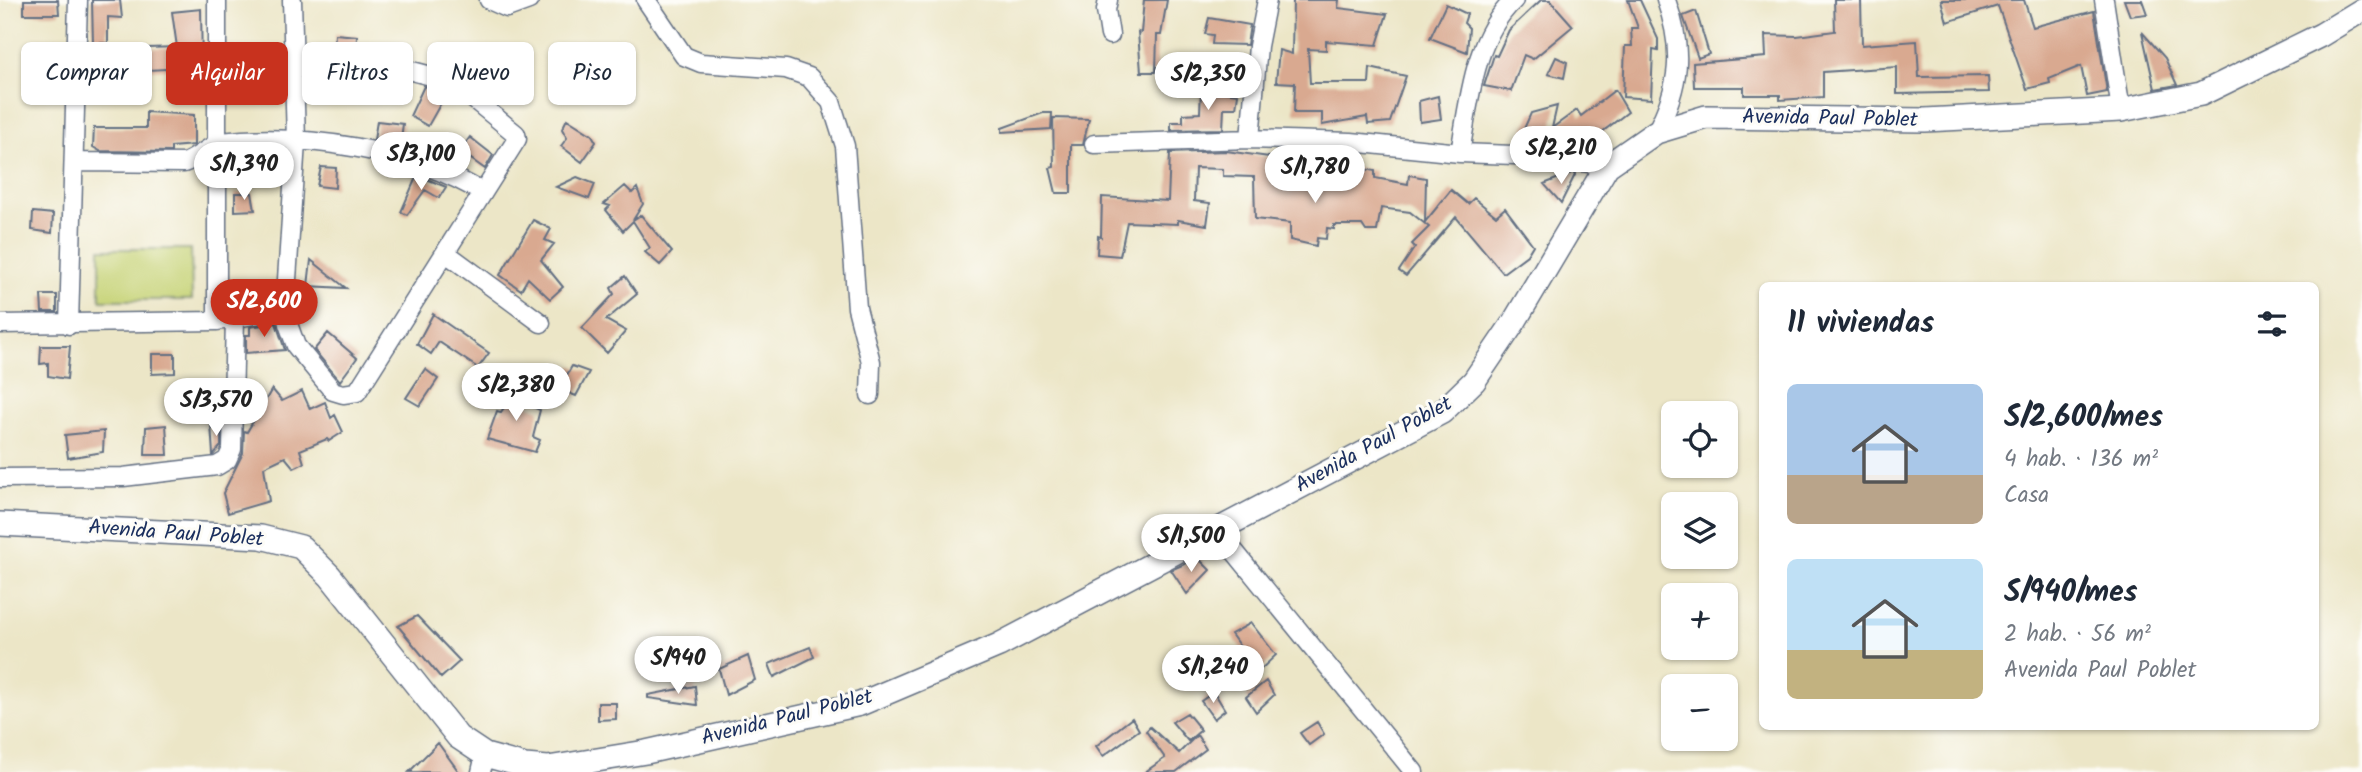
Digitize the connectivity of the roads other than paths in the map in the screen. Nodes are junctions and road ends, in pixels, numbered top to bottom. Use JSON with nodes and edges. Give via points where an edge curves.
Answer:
{"nodes":[{"id":1,"x":78,"y":0,"type":"edge"},
{"id":2,"x":217,"y":0,"type":"edge"},
{"id":3,"x":292,"y":0,"type":"edge"},
{"id":4,"x":489,"y":0,"type":"edge"},
{"id":5,"x":529,"y":0,"type":"edge"},
{"id":6,"x":646,"y":0,"type":"edge"},
{"id":7,"x":1108,"y":0,"type":"edge"},
{"id":8,"x":1267,"y":0,"type":"edge"},
{"id":9,"x":1514,"y":0,"type":"edge"},
{"id":10,"x":1666,"y":0,"type":"edge"},
{"id":11,"x":2104,"y":0,"type":"edge"},
{"id":12,"x":2362,"y":10,"type":"edge"},
{"id":13,"x":1110,"y":35,"type":"dead end"},
{"id":14,"x":217,"y":42,"type":"edge"},
{"id":15,"x":288,"y":68,"type":"edge"},
{"id":16,"x":294,"y":68,"type":"junction"},
{"id":17,"x":217,"y":105,"type":"edge"},
{"id":18,"x":2121,"y":110,"type":"junction"},
{"id":19,"x":1656,"y":132,"type":"junction"},
{"id":20,"x":1250,"y":139,"type":"junction"},
{"id":21,"x":218,"y":142,"type":"junction"},
{"id":22,"x":296,"y":142,"type":"junction"},
{"id":23,"x":1094,"y":144,"type":"dead end"},
{"id":24,"x":1461,"y":153,"type":"junction"},
{"id":25,"x":75,"y":162,"type":"junction"},
{"id":26,"x":1607,"y":166,"type":"junction"},
{"id":27,"x":483,"y":193,"type":"junction"},
{"id":28,"x":446,"y":253,"type":"junction"},
{"id":29,"x":285,"y":310,"type":"junction"},
{"id":30,"x":235,"y":318,"type":"junction"},
{"id":31,"x":217,"y":321,"type":"junction"},
{"id":32,"x":541,"y":323,"type":"dead end"},
{"id":33,"x":0,"y":324,"type":"edge"},
{"id":34,"x":69,"y":324,"type":"junction"},
{"id":35,"x":870,"y":396,"type":"dead end"},
{"id":36,"x":0,"y":478,"type":"edge"},
{"id":37,"x":0,"y":524,"type":"edge"},
{"id":38,"x":1217,"y":530,"type":"junction"},
{"id":39,"x":483,"y":763,"type":"edge"},
{"id":40,"x":1414,"y":772,"type":"edge"}],
"edges":[{"from":1,"to":25,"type":"street"},
{"from":2,"to":14,"type":"street"},
{"from":3,"to":16,"type":"street"},
{"from":4,"to":5,"type":"street","via":[[507,8]]},
{"from":6,"to":35,"type":"street","via":[[684,56],[701,63],[786,69],[809,77],[831,102],[845,146],[857,308],[871,362]]},
{"from":7,"to":13,"type":"street"},
{"from":8,"to":20,"type":"street"},
{"from":9,"to":24,"type":"street","via":[[1502,12],[1473,76]]},
{"from":10,"to":19,"type":"street","via":[[1676,36],[1677,71],[1673,100]]},
{"from":11,"to":18,"type":"street"},
{"from":12,"to":18,"type":"main road","name":"Avenida Paul Poblet","via":[[2201,94]]},
{"from":15,"to":16,"type":"street"},
{"from":16,"to":22,"type":"street"},
{"from":16,"to":27,"type":"street","via":[[412,71],[460,88],[516,134]]},
{"from":17,"to":21,"type":"street"},
{"from":18,"to":19,"type":"main road","name":"Avenida Paul Poblet","via":[[1924,120],[1706,117]]},
{"from":19,"to":26,"type":"main road","name":"Avenida Paul Poblet"},
{"from":20,"to":23,"type":"street"},
{"from":20,"to":24,"type":"street","via":[[1352,142]]},
{"from":21,"to":22,"type":"street"},
{"from":21,"to":25,"type":"street","via":[[184,163]]},
{"from":21,"to":31,"type":"street"},
{"from":22,"to":27,"type":"street","via":[[400,158],[453,174]]},
{"from":22,"to":29,"type":"street"},
{"from":24,"to":26,"type":"street","via":[[1543,156]]},
{"from":25,"to":34,"type":"street"},
{"from":26,"to":38,"type":"main road","name":"Avenida Paul Poblet","via":[[1514,322],[1460,397],[1442,412]]},
{"from":27,"to":28,"type":"street"},
{"from":28,"to":29,"type":"street","via":[[356,392],[333,391],[296,346]]},
{"from":28,"to":32,"type":"street"},
{"from":29,"to":30,"type":"street"},
{"from":30,"to":31,"type":"street"},
{"from":30,"to":36,"type":"street","via":[[232,449],[227,460],[217,466],[123,477]]},
{"from":31,"to":34,"type":"street"},
{"from":33,"to":34,"type":"street"},
{"from":37,"to":39,"type":"main road","name":"Avenida Paul Poblet","via":[[261,537],[301,547]]},
{"from":38,"to":39,"type":"main road","name":"Avenida Paul Poblet","via":[[999,645],[860,704],[575,765],[548,768]]},
{"from":38,"to":40,"type":"street"}]}
